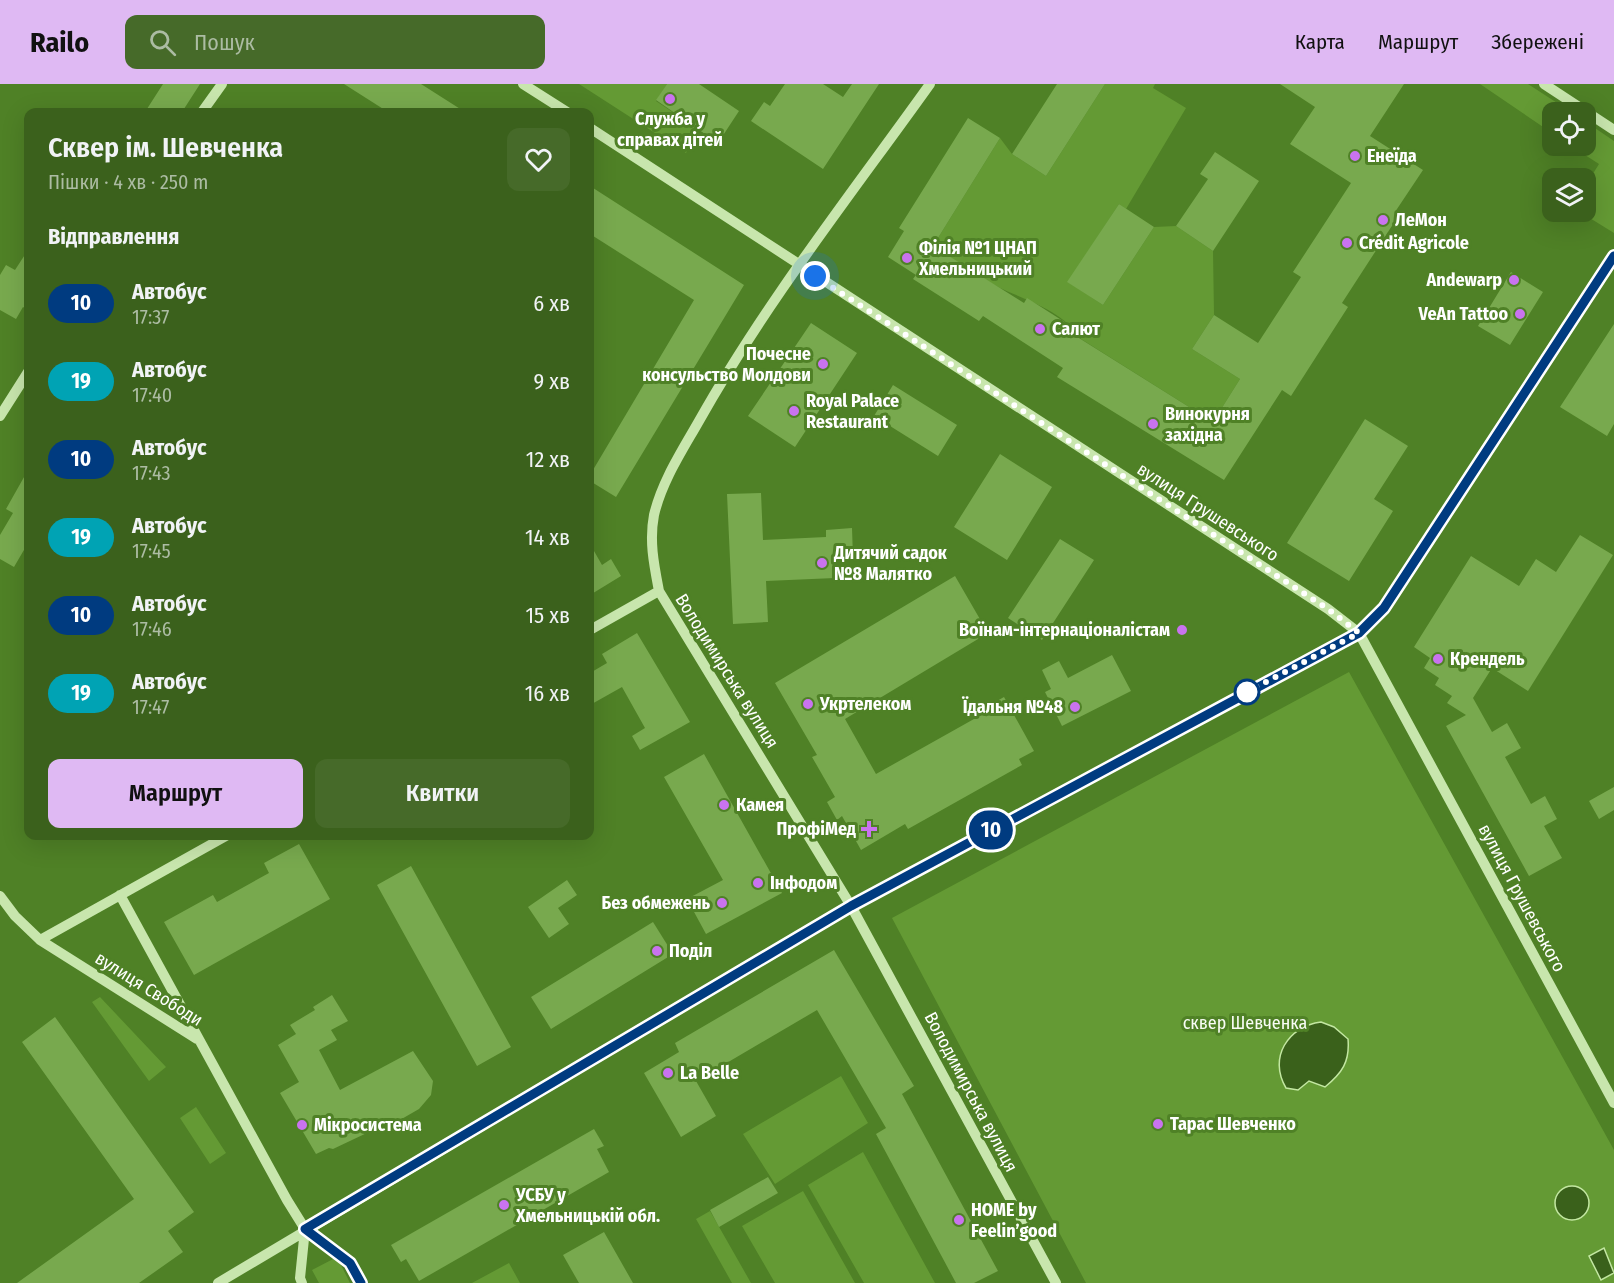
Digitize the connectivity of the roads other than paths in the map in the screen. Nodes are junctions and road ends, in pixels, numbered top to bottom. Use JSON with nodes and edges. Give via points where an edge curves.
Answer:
{"nodes":[{"id":1,"x":222,"y":84,"type":"edge"},
{"id":2,"x":523,"y":84,"type":"edge"},
{"id":3,"x":930,"y":84,"type":"edge"},
{"id":4,"x":1545,"y":84,"type":"edge"},
{"id":5,"x":205,"y":108,"type":"edge"},
{"id":6,"x":561,"y":108,"type":"edge"},
{"id":7,"x":1614,"y":130,"type":"edge"},
{"id":8,"x":594,"y":131,"type":"edge"},
{"id":9,"x":1614,"y":256,"type":"edge"},
{"id":10,"x":801,"y":266,"type":"junction"},
{"id":11,"x":24,"y":378,"type":"edge"},
{"id":12,"x":0,"y":416,"type":"edge"},
{"id":13,"x":659,"y":591,"type":"junction"},
{"id":14,"x":594,"y":628,"type":"edge"},
{"id":15,"x":1359,"y":633,"type":"junction"},
{"id":16,"x":219,"y":840,"type":"edge"},
{"id":17,"x":120,"y":895,"type":"junction"},
{"id":18,"x":0,"y":896,"type":"edge"},
{"id":19,"x":851,"y":906,"type":"junction"},
{"id":20,"x":40,"y":940,"type":"junction"},
{"id":21,"x":200,"y":1041,"type":"junction"},
{"id":22,"x":1614,"y":1103,"type":"edge"},
{"id":23,"x":305,"y":1229,"type":"junction"},
{"id":24,"x":218,"y":1283,"type":"edge"},
{"id":25,"x":302,"y":1283,"type":"edge"},
{"id":26,"x":361,"y":1283,"type":"edge"},
{"id":27,"x":1056,"y":1283,"type":"edge"}],
"edges":[{"from":1,"to":5,"type":"street"},
{"from":2,"to":6,"type":"street"},
{"from":3,"to":10,"type":"street","name":"Володимирська вулиця"},
{"from":4,"to":7,"type":"street"},
{"from":8,"to":10,"type":"street","name":"вулиця Грушевського"},
{"from":9,"to":15,"type":"street","via":[[1384,608]]},
{"from":10,"to":13,"type":"street","name":"Володимирська вулиця","via":[[747,342],[662,487],[651,546]]},
{"from":10,"to":15,"type":"street","name":"вулиця Грушевського","via":[[1328,609]]},
{"from":11,"to":12,"type":"street"},
{"from":13,"to":14,"type":"street"},
{"from":13,"to":19,"type":"street","name":"Володимирська вулиця"},
{"from":15,"to":19,"type":"street"},
{"from":15,"to":22,"type":"street","name":"вулиця Грушевського"},
{"from":16,"to":17,"type":"street"},
{"from":17,"to":20,"type":"street"},
{"from":17,"to":21,"type":"street"},
{"from":18,"to":20,"type":"street","name":"вулиця Свободи"},
{"from":19,"to":23,"type":"street"},
{"from":19,"to":27,"type":"street","name":"Володимирська вулиця"},
{"from":20,"to":21,"type":"street","name":"вулиця Свободи"},
{"from":21,"to":23,"type":"street","name":"вулиця Свободи"},
{"from":23,"to":24,"type":"street"},
{"from":23,"to":25,"type":"street"},
{"from":23,"to":26,"type":"street","name":"вулиця Свободи","via":[[350,1263]]}]}
